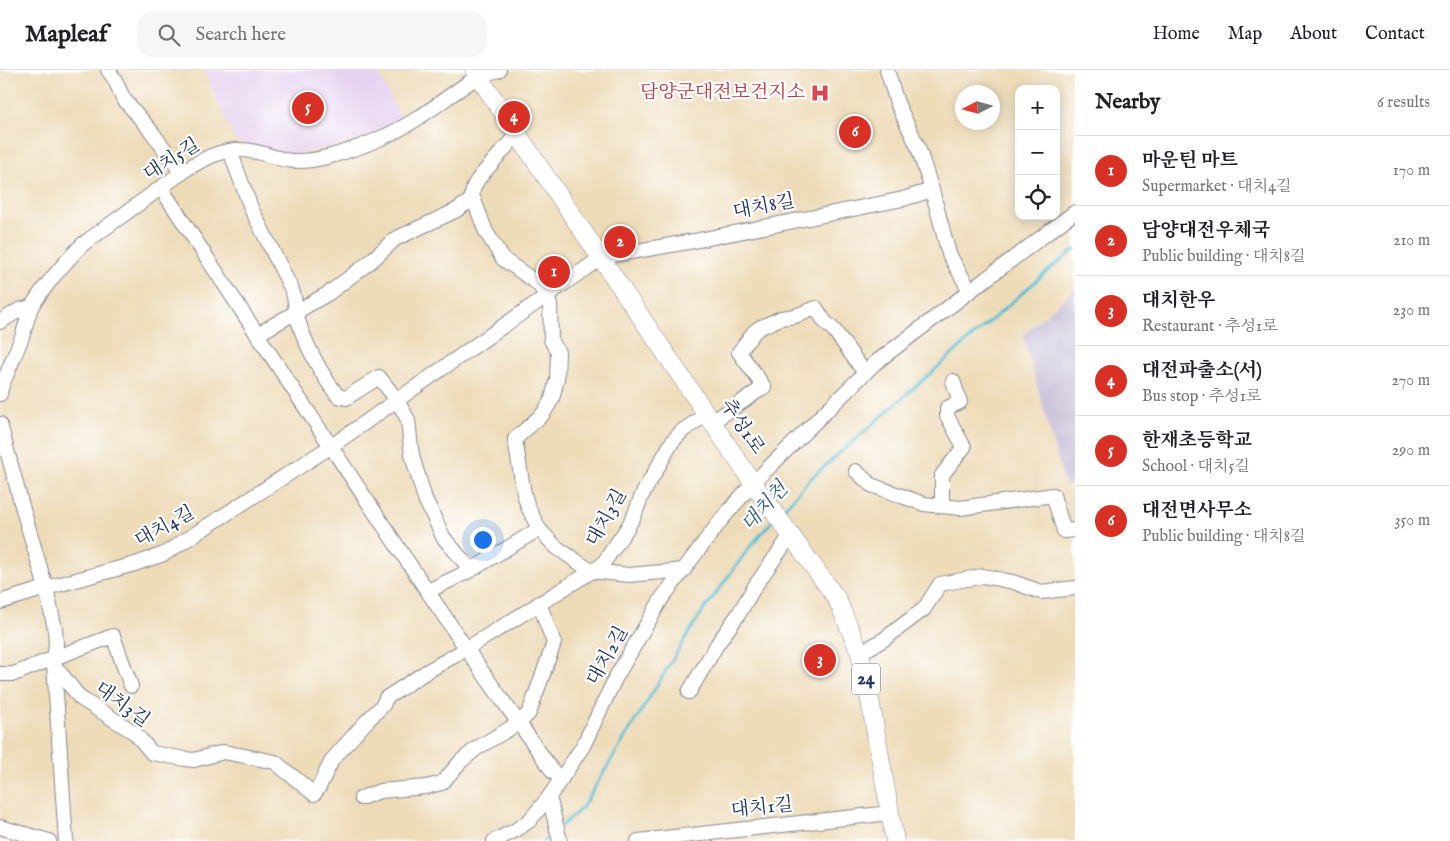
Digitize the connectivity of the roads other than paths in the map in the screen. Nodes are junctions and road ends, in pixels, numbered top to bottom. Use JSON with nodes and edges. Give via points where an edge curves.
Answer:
{"nodes":[{"id":1,"x":108,"y":70,"type":"edge"},
{"id":2,"x":499,"y":70,"type":"edge"},
{"id":3,"x":887,"y":70,"type":"edge"},
{"id":4,"x":477,"y":73,"type":"edge"},
{"id":5,"x":518,"y":133,"type":"junction"},
{"id":6,"x":230,"y":151,"type":"junction"},
{"id":7,"x":182,"y":173,"type":"junction"},
{"id":8,"x":161,"y":188,"type":"junction"},
{"id":9,"x":932,"y":190,"type":"junction"},
{"id":10,"x":474,"y":199,"type":"junction"},
{"id":11,"x":1075,"y":212,"type":"edge"},
{"id":12,"x":602,"y":258,"type":"junction"},
{"id":13,"x":970,"y":291,"type":"junction"},
{"id":14,"x":547,"y":295,"type":"junction"},
{"id":15,"x":31,"y":307,"type":"junction"},
{"id":16,"x":296,"y":313,"type":"junction"},
{"id":17,"x":0,"y":322,"type":"edge"},
{"id":18,"x":258,"y":334,"type":"junction"},
{"id":19,"x":865,"y":373,"type":"junction"},
{"id":20,"x":954,"y":382,"type":"dead end"},
{"id":21,"x":0,"y":394,"type":"edge"},
{"id":22,"x":397,"y":400,"type":"junction"},
{"id":23,"x":709,"y":418,"type":"junction"},
{"id":24,"x":0,"y":424,"type":"edge"},
{"id":25,"x":330,"y":447,"type":"junction"},
{"id":26,"x":856,"y":471,"type":"dead end"},
{"id":27,"x":753,"y":483,"type":"junction"},
{"id":28,"x":942,"y":506,"type":"junction"},
{"id":29,"x":539,"y":529,"type":"junction"},
{"id":30,"x":1075,"y":530,"type":"edge"},
{"id":31,"x":791,"y":535,"type":"junction"},
{"id":32,"x":471,"y":570,"type":"junction"},
{"id":33,"x":684,"y":570,"type":"junction"},
{"id":34,"x":591,"y":572,"type":"junction"},
{"id":35,"x":46,"y":588,"type":"junction"},
{"id":36,"x":1075,"y":588,"type":"edge"},
{"id":37,"x":428,"y":591,"type":"junction"},
{"id":38,"x":0,"y":602,"type":"edge"},
{"id":39,"x":539,"y":603,"type":"junction"},
{"id":40,"x":466,"y":649,"type":"junction"},
{"id":41,"x":860,"y":653,"type":"junction"},
{"id":42,"x":54,"y":662,"type":"junction"},
{"id":43,"x":0,"y":674,"type":"edge"},
{"id":44,"x":131,"y":686,"type":"dead end"},
{"id":45,"x":689,"y":692,"type":"dead end"},
{"id":46,"x":519,"y":723,"type":"junction"},
{"id":47,"x":562,"y":778,"type":"junction"},
{"id":48,"x":549,"y":797,"type":"junction"},
{"id":49,"x":361,"y":798,"type":"dead end"},
{"id":50,"x":890,"y":813,"type":"junction"},
{"id":51,"x":0,"y":827,"type":"edge"},
{"id":52,"x":49,"y":841,"type":"edge"},
{"id":53,"x":66,"y":841,"type":"edge"},
{"id":54,"x":494,"y":841,"type":"edge"},
{"id":55,"x":560,"y":841,"type":"edge"},
{"id":56,"x":638,"y":841,"type":"edge"},
{"id":57,"x":895,"y":841,"type":"edge"}],
"edges":[{"from":1,"to":7,"type":"street","via":[[123,98]]},
{"from":2,"to":4,"type":"street","name":"대치5길"},
{"from":3,"to":9,"type":"street"},
{"from":4,"to":5,"type":"main road","name":"추성1로","number":"24"},
{"from":4,"to":6,"type":"street","name":"대치5길","via":[[404,127],[339,154],[298,162],[255,151]]},
{"from":5,"to":10,"type":"street","via":[[479,178],[474,186]]},
{"from":5,"to":12,"type":"main road","name":"추성1로","number":"24"},
{"from":6,"to":7,"type":"street","name":"대치5길","via":[[211,156]]},
{"from":6,"to":16,"type":"street","via":[[251,208],[292,290]]},
{"from":7,"to":8,"type":"street","name":"대치5길"},
{"from":8,"to":15,"type":"street","name":"대치5길","via":[[83,244]]},
{"from":8,"to":18,"type":"street"},
{"from":9,"to":12,"type":"street","name":"대치8길","via":[[903,199]]},
{"from":9,"to":13,"type":"street","via":[[950,254]]},
{"from":10,"to":14,"type":"street","via":[[486,232],[503,259],[538,283]]},
{"from":10,"to":16,"type":"street","via":[[394,239],[346,282]]},
{"from":11,"to":13,"type":"street"},
{"from":12,"to":14,"type":"street","name":"대치4길"},
{"from":12,"to":23,"type":"main road","name":"추성1로","number":"24"},
{"from":13,"to":19,"type":"street"},
{"from":14,"to":22,"type":"street","name":"대치4길"},
{"from":14,"to":29,"type":"street","via":[[552,340],[558,352],[557,379],[552,399],[543,414],[515,439],[524,494]]},
{"from":15,"to":17,"type":"street","via":[[19,310]]},
{"from":15,"to":21,"type":"street"},
{"from":16,"to":18,"type":"street"},
{"from":16,"to":22,"type":"street","via":[[304,340],[338,396],[346,398],[379,377]]},
{"from":18,"to":25,"type":"street"},
{"from":19,"to":23,"type":"street","name":"대치3길","via":[[816,308],[781,318],[754,332],[739,352],[764,387]]},
{"from":19,"to":27,"type":"street"},
{"from":20,"to":28,"type":"street","via":[[960,402],[947,408],[947,416],[964,447],[942,475]]},
{"from":22,"to":25,"type":"street","name":"대치4길"},
{"from":22,"to":32,"type":"street","via":[[408,420],[411,448],[425,499],[443,537]]},
{"from":23,"to":27,"type":"main road","name":"추성1로","number":"24"},
{"from":23,"to":34,"type":"street","name":"대치3길","via":[[682,431],[672,442],[626,530],[602,565]]},
{"from":24,"to":35,"type":"street"},
{"from":25,"to":35,"type":"street","name":"대치4길","via":[[164,554]]},
{"from":25,"to":37,"type":"street"},
{"from":26,"to":28,"type":"street","via":[[872,484],[924,504]]},
{"from":27,"to":31,"type":"main road","name":"추성1로","number":"24"},
{"from":27,"to":33,"type":"street","name":"대치2길"},
{"from":28,"to":30,"type":"street","via":[[960,508],[1053,495],[1064,531]]},
{"from":29,"to":32,"type":"street"},
{"from":29,"to":34,"type":"street","via":[[556,547]]},
{"from":31,"to":41,"type":"main road","name":"추성1로","number":"24","via":[[837,599]]},
{"from":31,"to":45,"type":"street"},
{"from":32,"to":37,"type":"street"},
{"from":33,"to":34,"type":"street","via":[[629,576]]},
{"from":33,"to":47,"type":"street","name":"대치2길","via":[[662,598],[616,677],[583,746]]},
{"from":34,"to":39,"type":"street","name":"대치3길"},
{"from":35,"to":38,"type":"street","name":"대치4길"},
{"from":35,"to":42,"type":"street","via":[[55,629]]},
{"from":36,"to":41,"type":"street","via":[[1041,592],[983,576],[940,584],[924,609]]},
{"from":37,"to":40,"type":"street"},
{"from":39,"to":40,"type":"street","name":"대치3길"},
{"from":39,"to":46,"type":"street","via":[[554,643],[529,712]]},
{"from":40,"to":42,"type":"street","name":"대치3길","via":[[386,698],[332,760],[314,794],[275,762],[224,752],[194,760],[152,753],[135,733],[80,698]]},
{"from":40,"to":46,"type":"street"},
{"from":41,"to":50,"type":"main road","name":"추성1로","number":"24"},
{"from":42,"to":43,"type":"street","via":[[14,674]]},
{"from":42,"to":44,"type":"street","via":[[113,636]]},
{"from":42,"to":53,"type":"street"},
{"from":46,"to":47,"type":"street","via":[[553,772]]},
{"from":46,"to":49,"type":"street","via":[[477,748],[442,783],[380,791]]},
{"from":47,"to":48,"type":"street","name":"대치2길"},
{"from":48,"to":54,"type":"street","name":"대치2길","via":[[530,821]]},
{"from":48,"to":55,"type":"street"},
{"from":50,"to":56,"type":"street","name":"대치1길"},
{"from":50,"to":57,"type":"main road","name":"추성1로","number":"24"},
{"from":51,"to":52,"type":"street"}]}
